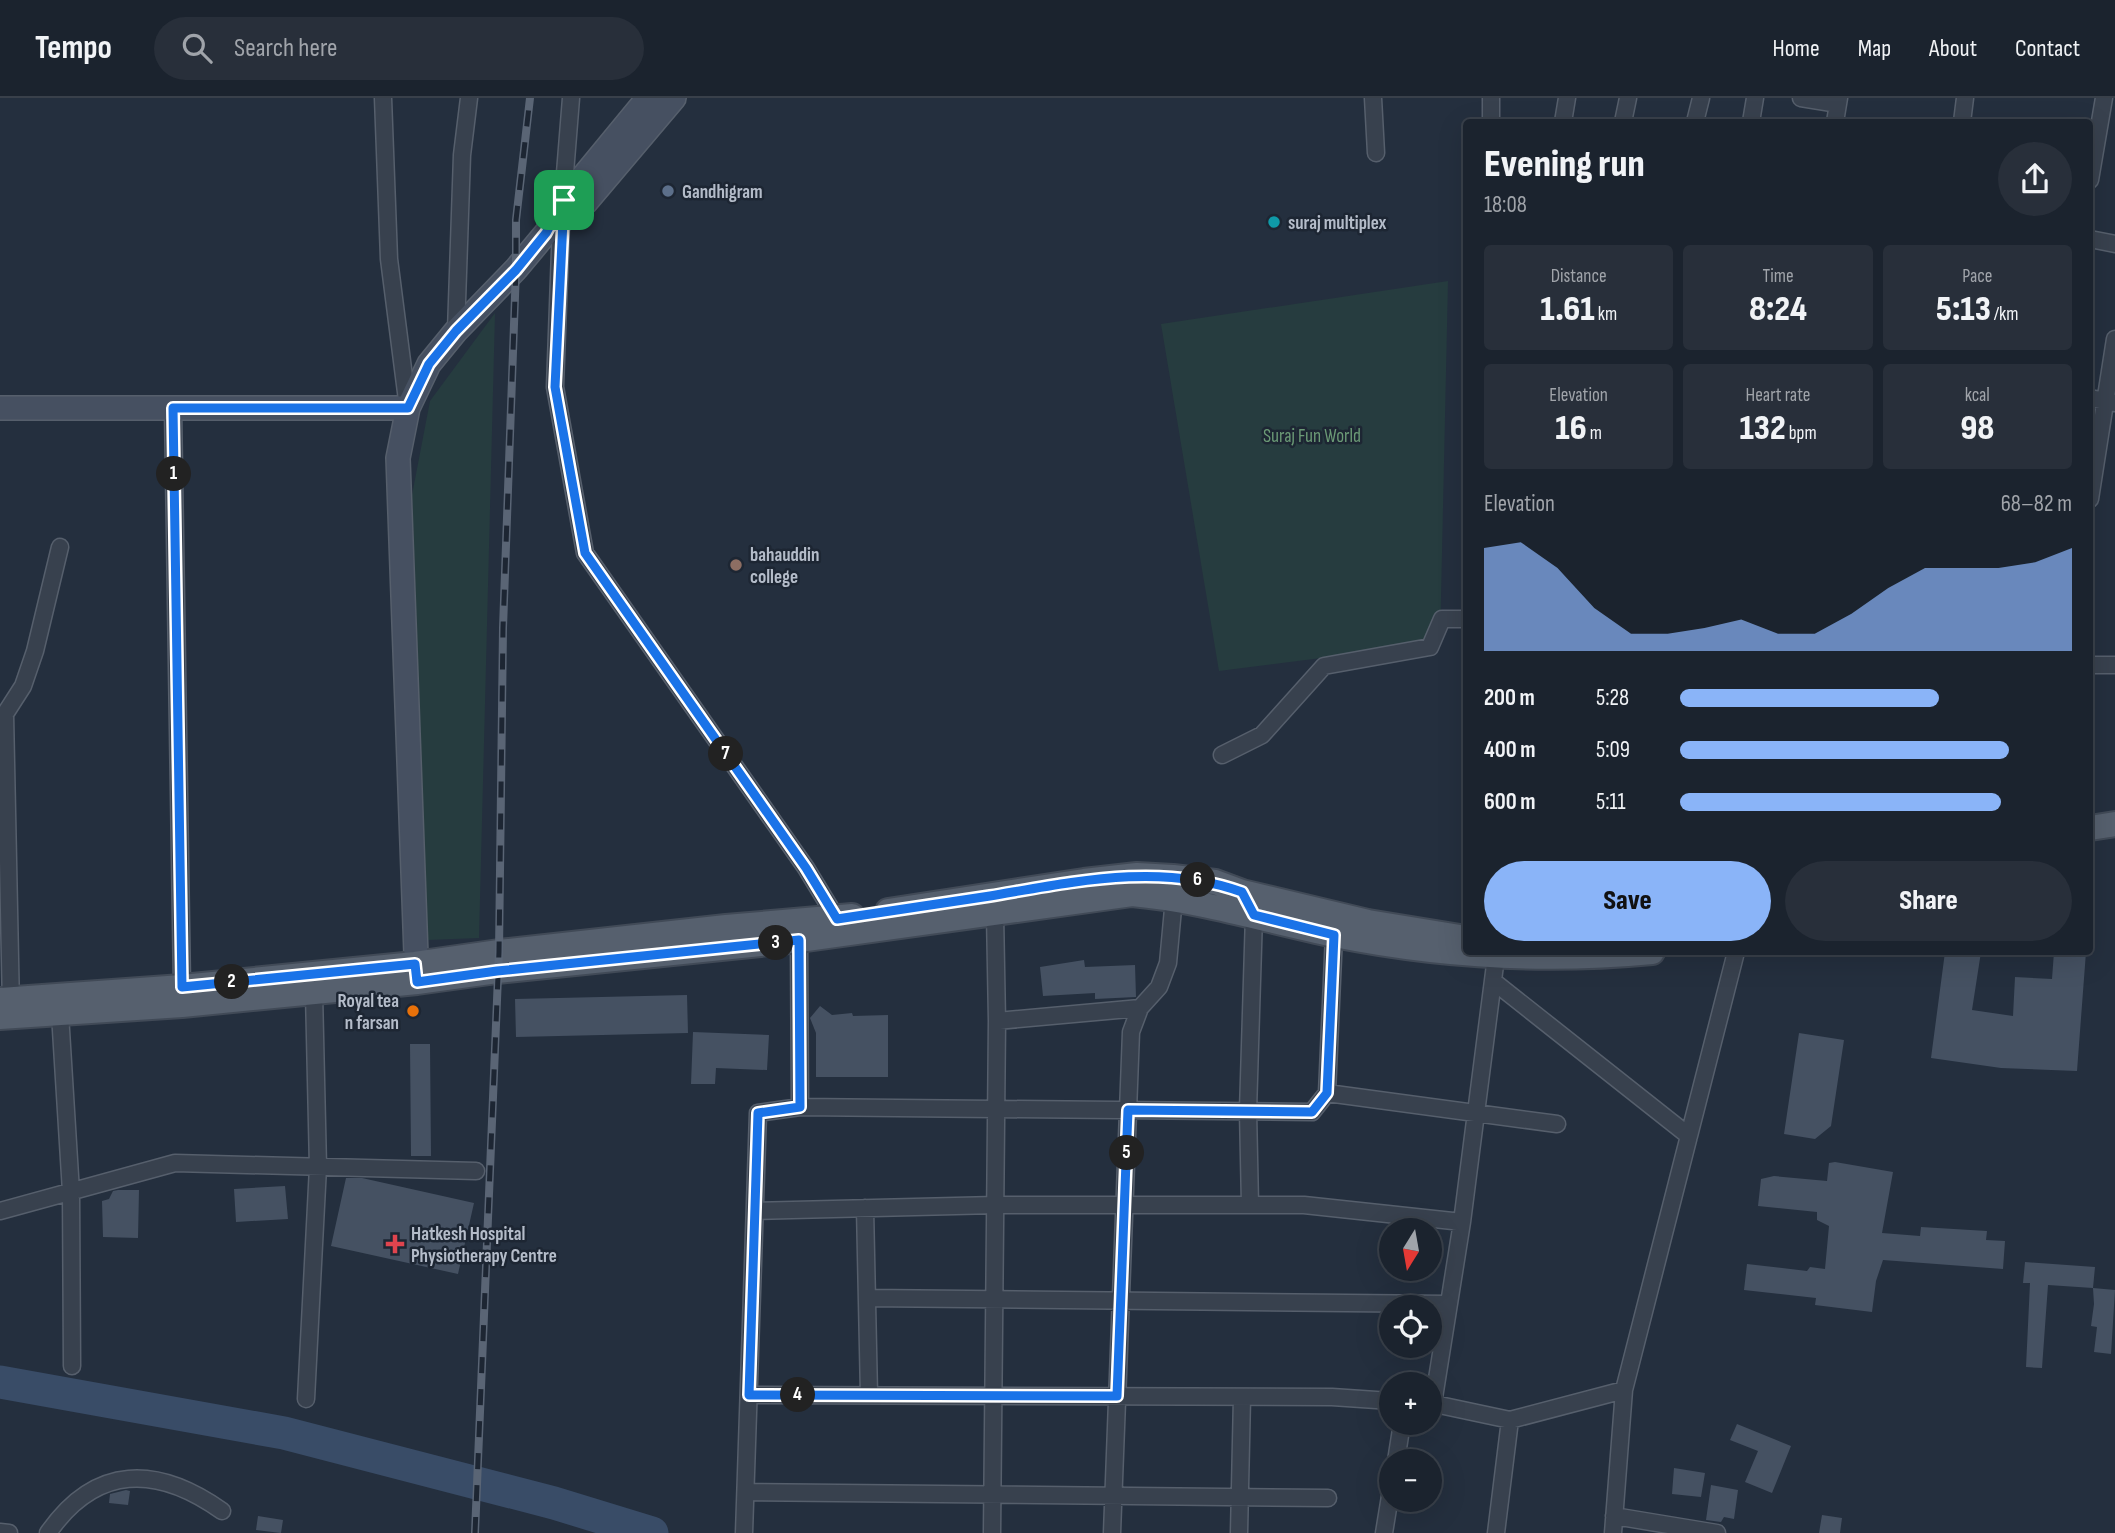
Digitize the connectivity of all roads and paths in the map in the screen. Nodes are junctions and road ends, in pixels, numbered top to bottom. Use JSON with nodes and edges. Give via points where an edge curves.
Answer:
{"nodes":[{"id":1,"x":383,"y":98,"type":"edge"},
{"id":2,"x":469,"y":98,"type":"edge"},
{"id":3,"x":571,"y":98,"type":"edge"},
{"id":4,"x":648,"y":98,"type":"edge"},
{"id":5,"x":674,"y":98,"type":"edge"},
{"id":6,"x":1373,"y":98,"type":"edge"},
{"id":7,"x":1491,"y":98,"type":"edge"},
{"id":8,"x":1567,"y":98,"type":"edge"},
{"id":9,"x":1628,"y":98,"type":"edge"},
{"id":10,"x":1701,"y":98,"type":"edge"},
{"id":11,"x":1755,"y":98,"type":"edge"},
{"id":12,"x":1801,"y":98,"type":"edge"},
{"id":13,"x":1965,"y":98,"type":"edge"},
{"id":14,"x":2104,"y":98,"type":"edge"},
{"id":15,"x":1838,"y":101,"type":"edge"},
{"id":16,"x":1491,"y":119,"type":"edge"},
{"id":17,"x":1564,"y":119,"type":"edge"},
{"id":18,"x":1624,"y":119,"type":"edge"},
{"id":19,"x":1696,"y":119,"type":"edge"},
{"id":20,"x":1752,"y":119,"type":"edge"},
{"id":21,"x":1835,"y":119,"type":"edge"},
{"id":22,"x":1962,"y":119,"type":"edge"},
{"id":23,"x":1376,"y":153,"type":"dead end"},
{"id":24,"x":2093,"y":162,"type":"edge"},
{"id":25,"x":564,"y":200,"type":"junction"},
{"id":26,"x":554,"y":228,"type":"junction"},
{"id":27,"x":2093,"y":240,"type":"edge"},
{"id":28,"x":2115,"y":244,"type":"edge"},
{"id":29,"x":456,"y":331,"type":"junction"},
{"id":30,"x":2115,"y":339,"type":"edge"},
{"id":31,"x":2103,"y":400,"type":"edge"},
{"id":32,"x":0,"y":408,"type":"edge"},
{"id":33,"x":173,"y":408,"type":"junction"},
{"id":34,"x":408,"y":408,"type":"junction"},
{"id":35,"x":2093,"y":476,"type":"edge"},
{"id":36,"x":60,"y":547,"type":"dead end"},
{"id":37,"x":1463,"y":619,"type":"edge"},
{"id":38,"x":2093,"y":665,"type":"edge"},
{"id":39,"x":2115,"y":665,"type":"edge"},
{"id":40,"x":2,"y":713,"type":"edge"},
{"id":41,"x":1222,"y":755,"type":"dead end"},
{"id":42,"x":2115,"y":809,"type":"edge"},
{"id":43,"x":3,"y":810,"type":"edge"},
{"id":44,"x":2093,"y":813,"type":"edge"},
{"id":45,"x":2115,"y":824,"type":"edge"},
{"id":46,"x":2093,"y":828,"type":"edge"},
{"id":47,"x":1242,"y":892,"type":"junction"},
{"id":48,"x":1174,"y":898,"type":"junction"},
{"id":49,"x":995,"y":915,"type":"junction"},
{"id":50,"x":1254,"y":915,"type":"junction"},
{"id":51,"x":837,"y":919,"type":"junction"},
{"id":52,"x":1334,"y":935,"type":"junction"},
{"id":53,"x":1463,"y":938,"type":"edge"},
{"id":54,"x":799,"y":940,"type":"junction"},
{"id":55,"x":1463,"y":954,"type":"edge"},
{"id":56,"x":1476,"y":955,"type":"edge"},
{"id":57,"x":1622,"y":955,"type":"edge"},
{"id":58,"x":1735,"y":955,"type":"edge"},
{"id":59,"x":1496,"y":957,"type":"junction"},
{"id":60,"x":416,"y":973,"type":"junction"},
{"id":61,"x":1493,"y":981,"type":"junction"},
{"id":62,"x":182,"y":987,"type":"junction"},
{"id":63,"x":314,"y":993,"type":"junction"},
{"id":64,"x":5,"y":1008,"type":"edge"},
{"id":65,"x":1140,"y":1008,"type":"junction"},
{"id":66,"x":60,"y":1014,"type":"junction"},
{"id":67,"x":997,"y":1021,"type":"junction"},
{"id":68,"x":1327,"y":1093,"type":"junction"},
{"id":69,"x":800,"y":1107,"type":"junction"},
{"id":70,"x":997,"y":1109,"type":"junction"},
{"id":71,"x":1128,"y":1110,"type":"junction"},
{"id":72,"x":1248,"y":1111,"type":"junction"},
{"id":73,"x":1474,"y":1113,"type":"junction"},
{"id":74,"x":1558,"y":1124,"type":"dead end"},
{"id":75,"x":1689,"y":1136,"type":"junction"},
{"id":76,"x":318,"y":1167,"type":"junction"},
{"id":77,"x":476,"y":1171,"type":"dead end"},
{"id":78,"x":71,"y":1192,"type":"junction"},
{"id":79,"x":996,"y":1205,"type":"junction"},
{"id":80,"x":1125,"y":1205,"type":"junction"},
{"id":81,"x":1250,"y":1205,"type":"junction"},
{"id":82,"x":865,"y":1208,"type":"junction"},
{"id":83,"x":0,"y":1211,"type":"edge"},
{"id":84,"x":755,"y":1211,"type":"junction"},
{"id":85,"x":1461,"y":1222,"type":"junction"},
{"id":86,"x":867,"y":1298,"type":"junction"},
{"id":87,"x":996,"y":1299,"type":"junction"},
{"id":88,"x":1121,"y":1300,"type":"junction"},
{"id":89,"x":1448,"y":1304,"type":"junction"},
{"id":90,"x":72,"y":1366,"type":"dead end"},
{"id":91,"x":1436,"y":1372,"type":"edge"},
{"id":92,"x":1624,"y":1390,"type":"junction"},
{"id":93,"x":749,"y":1395,"type":"junction"},
{"id":94,"x":869,"y":1395,"type":"junction"},
{"id":95,"x":995,"y":1395,"type":"junction"},
{"id":96,"x":1117,"y":1396,"type":"junction"},
{"id":97,"x":1242,"y":1397,"type":"junction"},
{"id":98,"x":306,"y":1399,"type":"dead end"},
{"id":99,"x":1379,"y":1401,"type":"edge"},
{"id":100,"x":1442,"y":1406,"type":"edge"},
{"id":101,"x":1510,"y":1420,"type":"junction"},
{"id":102,"x":746,"y":1492,"type":"junction"},
{"id":103,"x":994,"y":1495,"type":"junction"},
{"id":104,"x":1113,"y":1496,"type":"junction"},
{"id":105,"x":1241,"y":1497,"type":"junction"},
{"id":106,"x":1328,"y":1498,"type":"dead end"},
{"id":107,"x":222,"y":1511,"type":"dead end"},
{"id":108,"x":1387,"y":1512,"type":"edge"},
{"id":109,"x":1614,"y":1516,"type":"junction"},
{"id":110,"x":0,"y":1532,"type":"edge"},
{"id":111,"x":9,"y":1533,"type":"edge"},
{"id":112,"x":48,"y":1533,"type":"edge"},
{"id":113,"x":744,"y":1533,"type":"edge"},
{"id":114,"x":992,"y":1533,"type":"edge"},
{"id":115,"x":1112,"y":1533,"type":"edge"},
{"id":116,"x":1239,"y":1533,"type":"edge"},
{"id":117,"x":1384,"y":1533,"type":"edge"},
{"id":118,"x":1496,"y":1533,"type":"edge"},
{"id":119,"x":1613,"y":1533,"type":"edge"},
{"id":120,"x":1717,"y":1533,"type":"edge"}],
"edges":[{"from":1,"to":34,"type":"street","via":[[389,259]]},
{"from":2,"to":29,"type":"street","via":[[462,155]]},
{"from":3,"to":25,"type":"street"},
{"from":4,"to":25,"type":"main road"},
{"from":5,"to":26,"type":"main road","via":[[586,202]]},
{"from":6,"to":23,"type":"street"},
{"from":7,"to":16,"type":"street"},
{"from":8,"to":17,"type":"street"},
{"from":9,"to":18,"type":"street"},
{"from":10,"to":19,"type":"street"},
{"from":11,"to":20,"type":"street"},
{"from":12,"to":15,"type":"street"},
{"from":13,"to":22,"type":"street"},
{"from":14,"to":24,"type":"street"},
{"from":15,"to":21,"type":"street"},
{"from":25,"to":26,"type":"main road"},
{"from":26,"to":29,"type":"main road"},
{"from":26,"to":51,"type":"street","via":[[555,387],[585,553]]},
{"from":27,"to":28,"type":"street"},
{"from":29,"to":34,"type":"main road","via":[[429,364]]},
{"from":30,"to":31,"type":"street"},
{"from":31,"to":35,"type":"street"},
{"from":32,"to":33,"type":"main road"},
{"from":33,"to":34,"type":"main road"},
{"from":33,"to":62,"type":"street"},
{"from":34,"to":60,"type":"main road","via":[[398,458]]},
{"from":36,"to":40,"type":"street","via":[[23,686]]},
{"from":37,"to":41,"type":"street","via":[[1442,619],[1430,647],[1324,666],[1262,735]]},
{"from":38,"to":39,"type":"street"},
{"from":40,"to":43,"type":"street"},
{"from":42,"to":44,"type":"main road"},
{"from":43,"to":64,"type":"street"},
{"from":45,"to":46,"type":"main road"},
{"from":47,"to":50,"type":"street"},
{"from":47,"to":51,"type":"main road","via":[[1215,882],[1137,875]]},
{"from":47,"to":53,"type":"main road","via":[[1368,922]]},
{"from":48,"to":49,"type":"main road","via":[[1132,894]]},
{"from":48,"to":50,"type":"main road"},
{"from":48,"to":65,"type":"street","via":[[1168,963],[1159,987]]},
{"from":49,"to":54,"type":"main road"},
{"from":49,"to":67,"type":"street"},
{"from":50,"to":52,"type":"main road"},
{"from":50,"to":72,"type":"street"},
{"from":51,"to":60,"type":"main road","via":[[499,952]]},
{"from":52,"to":55,"type":"main road"},
{"from":52,"to":68,"type":"street"},
{"from":54,"to":60,"type":"main road","via":[[497,971]]},
{"from":54,"to":69,"type":"street"},
{"from":56,"to":59,"type":"main road"},
{"from":57,"to":59,"type":"main road"},
{"from":58,"to":75,"type":"street"},
{"from":59,"to":61,"type":"street"},
{"from":60,"to":62,"type":"main road"},
{"from":60,"to":63,"type":"main road"},
{"from":61,"to":73,"type":"street"},
{"from":61,"to":75,"type":"street"},
{"from":62,"to":64,"type":"main road"},
{"from":63,"to":66,"type":"main road"},
{"from":63,"to":76,"type":"street"},
{"from":64,"to":66,"type":"main road"},
{"from":65,"to":67,"type":"street"},
{"from":65,"to":71,"type":"street","via":[[1131,1032]]},
{"from":66,"to":78,"type":"street"},
{"from":67,"to":70,"type":"street"},
{"from":68,"to":72,"type":"street","via":[[1312,1112]]},
{"from":68,"to":73,"type":"street"},
{"from":69,"to":70,"type":"street"},
{"from":69,"to":84,"type":"street","via":[[758,1113]]},
{"from":70,"to":71,"type":"street"},
{"from":70,"to":79,"type":"street"},
{"from":71,"to":72,"type":"street"},
{"from":71,"to":80,"type":"street"},
{"from":72,"to":81,"type":"street"},
{"from":73,"to":74,"type":"street"},
{"from":73,"to":85,"type":"street"},
{"from":75,"to":92,"type":"street"},
{"from":76,"to":77,"type":"street"},
{"from":76,"to":78,"type":"street","via":[[175,1163]]},
{"from":76,"to":98,"type":"street"},
{"from":78,"to":83,"type":"street"},
{"from":78,"to":90,"type":"street"},
{"from":79,"to":80,"type":"street"},
{"from":79,"to":82,"type":"street"},
{"from":79,"to":87,"type":"street"},
{"from":80,"to":81,"type":"street"},
{"from":80,"to":88,"type":"street"},
{"from":81,"to":85,"type":"street","via":[[1304,1205]]},
{"from":82,"to":84,"type":"street"},
{"from":82,"to":86,"type":"street"},
{"from":84,"to":93,"type":"street"},
{"from":85,"to":89,"type":"street"},
{"from":86,"to":87,"type":"street"},
{"from":86,"to":94,"type":"street"},
{"from":87,"to":88,"type":"street"},
{"from":87,"to":95,"type":"street"},
{"from":88,"to":89,"type":"street"},
{"from":88,"to":96,"type":"street"},
{"from":89,"to":91,"type":"street"},
{"from":92,"to":101,"type":"street"},
{"from":92,"to":109,"type":"street"},
{"from":93,"to":94,"type":"street"},
{"from":93,"to":102,"type":"street"},
{"from":94,"to":95,"type":"street"},
{"from":95,"to":96,"type":"street"},
{"from":95,"to":103,"type":"street"},
{"from":96,"to":97,"type":"street"},
{"from":96,"to":104,"type":"street"},
{"from":97,"to":99,"type":"street"},
{"from":97,"to":105,"type":"street"},
{"from":100,"to":101,"type":"street"},
{"from":101,"to":118,"type":"street"},
{"from":102,"to":103,"type":"street"},
{"from":102,"to":113,"type":"street"},
{"from":103,"to":104,"type":"street"},
{"from":103,"to":114,"type":"street"},
{"from":104,"to":105,"type":"street"},
{"from":104,"to":115,"type":"street"},
{"from":105,"to":106,"type":"street"},
{"from":105,"to":116,"type":"street"},
{"from":107,"to":112,"type":"street","via":[[187,1489],[124,1478],[71,1504]]},
{"from":108,"to":117,"type":"street"},
{"from":109,"to":119,"type":"street"},
{"from":109,"to":120,"type":"street"},
{"from":110,"to":111,"type":"street"}]}
